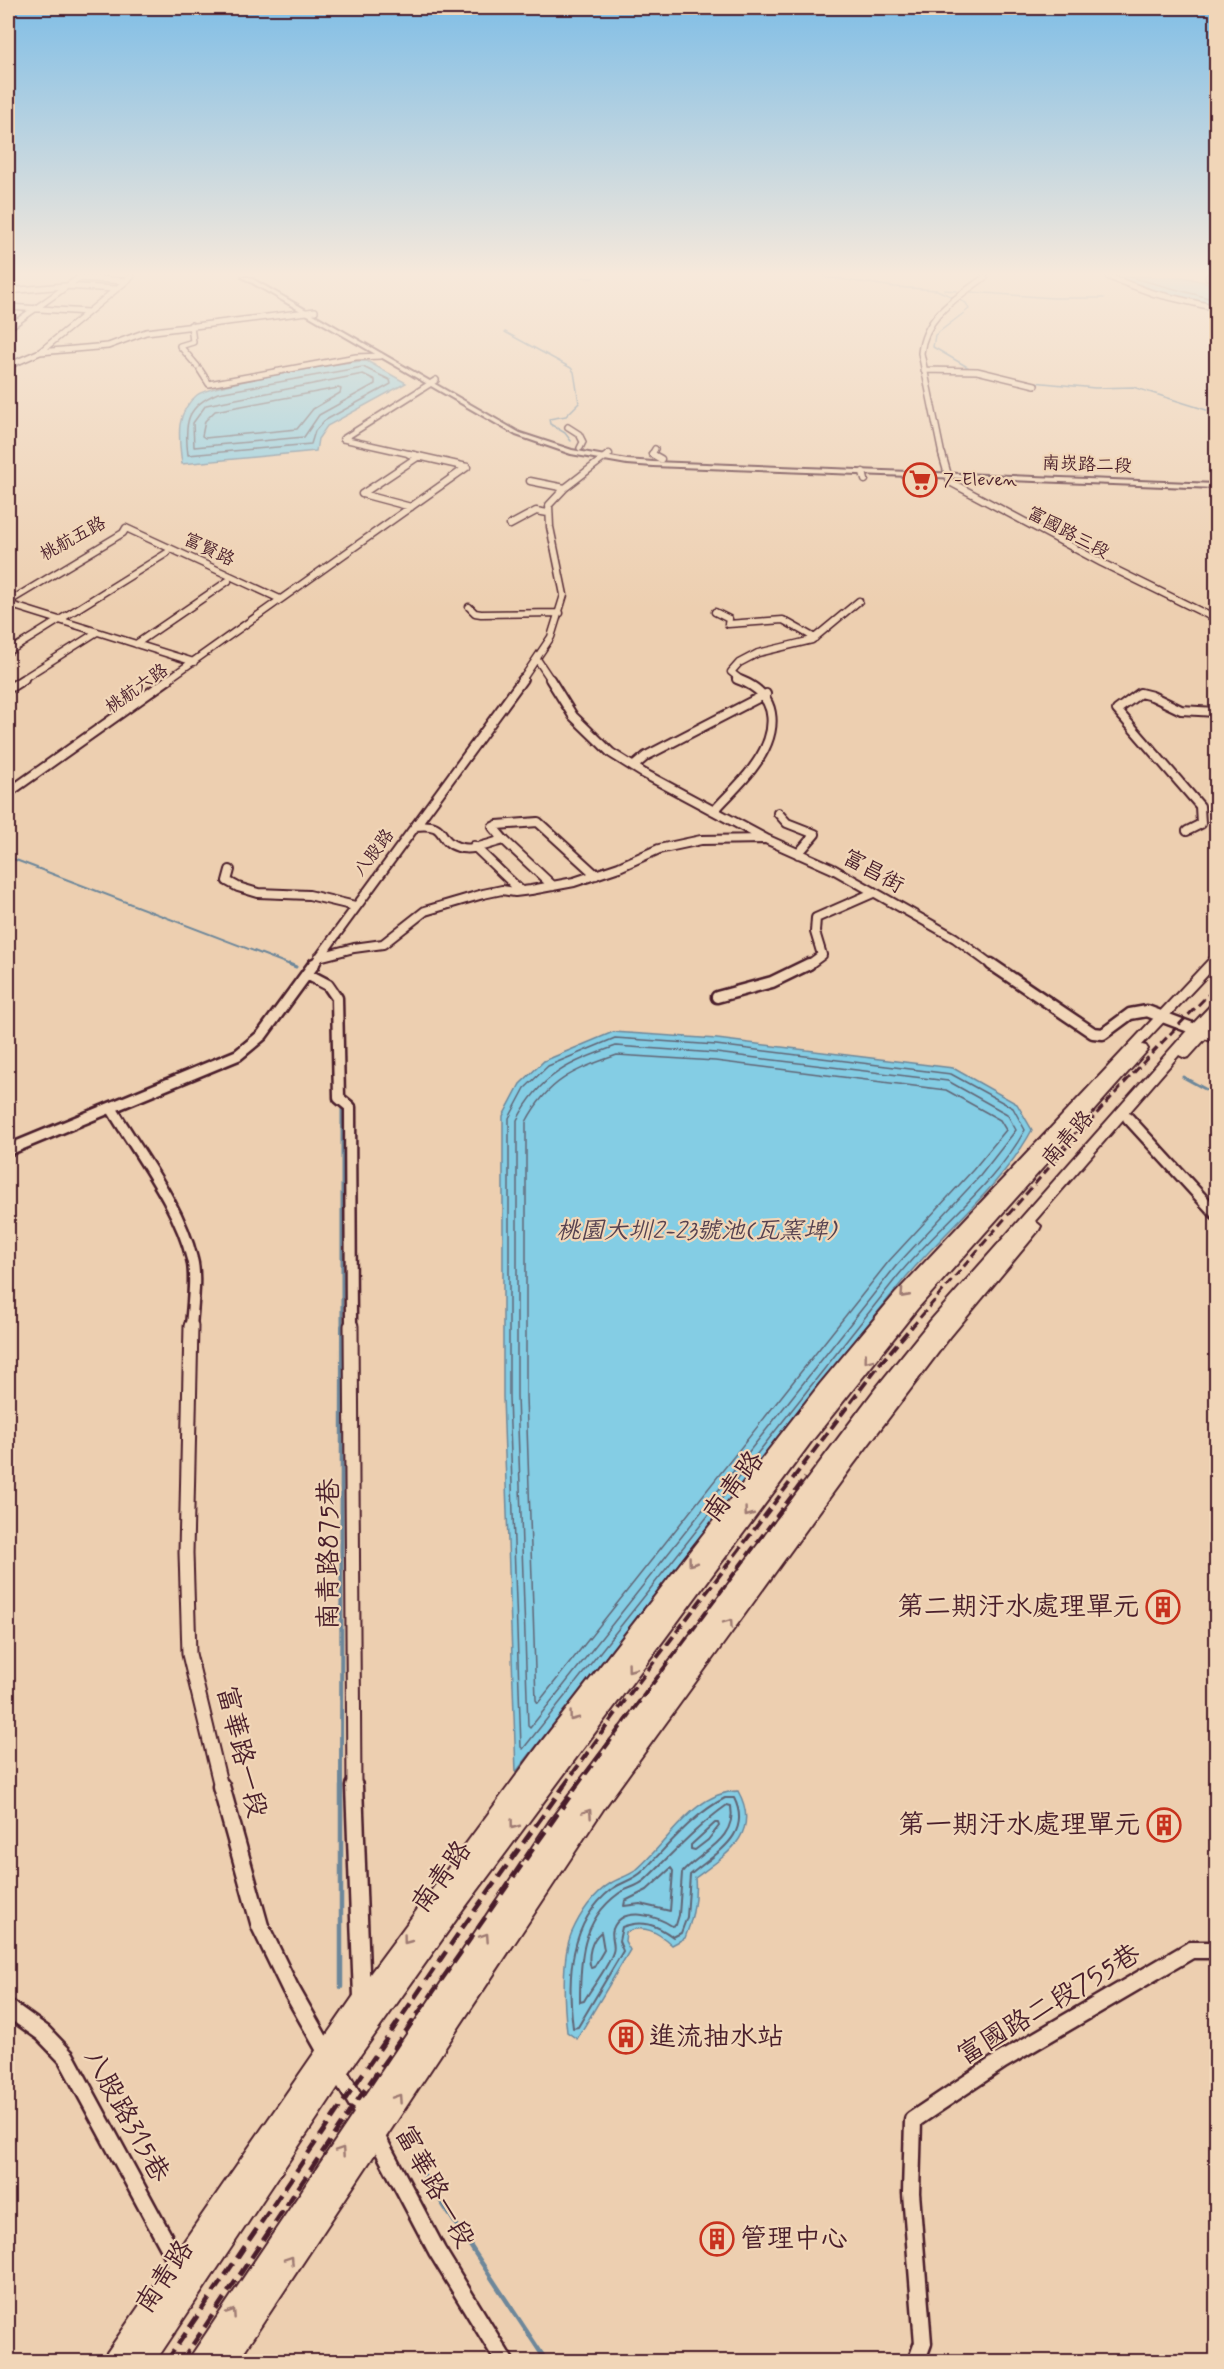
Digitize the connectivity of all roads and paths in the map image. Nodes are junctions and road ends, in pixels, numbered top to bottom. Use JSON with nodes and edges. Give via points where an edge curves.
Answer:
{"nodes":[{"id":1,"x":424,"y":388,"type":"edge"},
{"id":2,"x":443,"y":388,"type":"edge"},
{"id":3,"x":927,"y":388,"type":"edge"},
{"id":4,"x":466,"y":401,"type":"junction"},
{"id":5,"x":568,"y":427,"type":"dead end"},
{"id":6,"x":580,"y":448,"type":"junction"},
{"id":7,"x":655,"y":449,"type":"dead end"},
{"id":8,"x":419,"y":456,"type":"junction"},
{"id":9,"x":606,"y":456,"type":"junction"},
{"id":10,"x":661,"y":459,"type":"junction"},
{"id":11,"x":863,"y":472,"type":"junction"},
{"id":12,"x":944,"y":473,"type":"junction"},
{"id":13,"x":530,"y":480,"type":"dead end"},
{"id":14,"x":865,"y":480,"type":"dead end"},
{"id":15,"x":1216,"y":481,"type":"edge"},
{"id":16,"x":1216,"y":486,"type":"edge"},
{"id":17,"x":565,"y":488,"type":"junction"},
{"id":18,"x":411,"y":507,"type":"junction"},
{"id":19,"x":548,"y":513,"type":"junction"},
{"id":20,"x":510,"y":525,"type":"dead end"},
{"id":21,"x":124,"y":530,"type":"junction"},
{"id":22,"x":167,"y":553,"type":"junction"},
{"id":23,"x":228,"y":582,"type":"junction"},
{"id":24,"x":8,"y":594,"type":"edge"},
{"id":25,"x":1163,"y":596,"type":"junction"},
{"id":26,"x":278,"y":601,"type":"junction"},
{"id":27,"x":859,"y":602,"type":"dead end"},
{"id":28,"x":8,"y":603,"type":"edge"},
{"id":29,"x":469,"y":607,"type":"dead end"},
{"id":30,"x":715,"y":612,"type":"dead end"},
{"id":31,"x":560,"y":613,"type":"junction"},
{"id":32,"x":1216,"y":619,"type":"edge"},
{"id":33,"x":60,"y":620,"type":"junction"},
{"id":34,"x":1216,"y":624,"type":"edge"},
{"id":35,"x":97,"y":632,"type":"junction"},
{"id":36,"x":815,"y":638,"type":"junction"},
{"id":37,"x":136,"y":644,"type":"junction"},
{"id":38,"x":8,"y":652,"type":"edge"},
{"id":39,"x":537,"y":659,"type":"junction"},
{"id":40,"x":194,"y":662,"type":"junction"},
{"id":41,"x":8,"y":689,"type":"edge"},
{"id":42,"x":766,"y":694,"type":"junction"},
{"id":43,"x":1216,"y":712,"type":"edge"},
{"id":44,"x":633,"y":767,"type":"junction"},
{"id":45,"x":8,"y":793,"type":"edge"},
{"id":46,"x":8,"y":799,"type":"edge"},
{"id":47,"x":714,"y":811,"type":"junction"},
{"id":48,"x":778,"y":813,"type":"dead end"},
{"id":49,"x":415,"y":826,"type":"junction"},
{"id":50,"x":1187,"y":831,"type":"dead end"},
{"id":51,"x":504,"y":840,"type":"junction"},
{"id":52,"x":768,"y":840,"type":"junction"},
{"id":53,"x":474,"y":846,"type":"junction"},
{"id":54,"x":798,"y":854,"type":"junction"},
{"id":55,"x":230,"y":870,"type":"dead end"},
{"id":56,"x":596,"y":875,"type":"junction"},
{"id":57,"x":553,"y":886,"type":"junction"},
{"id":58,"x":521,"y":891,"type":"junction"},
{"id":59,"x":873,"y":894,"type":"junction"},
{"id":60,"x":356,"y":906,"type":"junction"},
{"id":61,"x":319,"y":957,"type":"junction"},
{"id":62,"x":1216,"y":959,"type":"edge"},
{"id":63,"x":1216,"y":972,"type":"edge"},
{"id":64,"x":307,"y":974,"type":"junction"},
{"id":65,"x":717,"y":997,"type":"dead end"},
{"id":66,"x":1216,"y":1007,"type":"edge"},
{"id":67,"x":1165,"y":1017,"type":"junction"},
{"id":68,"x":1208,"y":1030,"type":"edge"},
{"id":69,"x":112,"y":1109,"type":"junction"},
{"id":70,"x":1128,"y":1118,"type":"junction"},
{"id":71,"x":8,"y":1150,"type":"edge"},
{"id":72,"x":1023,"y":1183,"type":"junction"},
{"id":73,"x":1216,"y":1214,"type":"edge"},
{"id":74,"x":959,"y":1234,"type":"junction"},
{"id":75,"x":825,"y":1389,"type":"junction"},
{"id":76,"x":866,"y":1415,"type":"junction"},
{"id":77,"x":805,"y":1437,"type":"junction"},
{"id":78,"x":847,"y":1460,"type":"junction"},
{"id":79,"x":707,"y":1652,"type":"junction"},
{"id":80,"x":654,"y":1698,"type":"junction"},
{"id":81,"x":1216,"y":1950,"type":"edge"},
{"id":82,"x":362,"y":2001,"type":"junction"},
{"id":83,"x":8,"y":2008,"type":"edge"},
{"id":84,"x":326,"y":2052,"type":"junction"},
{"id":85,"x":337,"y":2071,"type":"junction"},
{"id":86,"x":365,"y":2115,"type":"junction"},
{"id":87,"x":374,"y":2134,"type":"junction"},
{"id":88,"x":180,"y":2267,"type":"junction"},
{"id":89,"x":114,"y":2361,"type":"edge"},
{"id":90,"x":141,"y":2361,"type":"edge"},
{"id":91,"x":200,"y":2361,"type":"edge"},
{"id":92,"x":223,"y":2361,"type":"edge"},
{"id":93,"x":505,"y":2361,"type":"edge"},
{"id":94,"x":916,"y":2361,"type":"edge"}],
"edges":[{"from":1,"to":8,"type":"street","via":[[343,439]]},
{"from":2,"to":4,"type":"main road"},
{"from":3,"to":12,"type":"street"},
{"from":4,"to":6,"type":"main road","name":"南崁路二段","via":[[528,432]]},
{"from":4,"to":9,"type":"main road","name":"南崁路二段","via":[[518,435],[571,452]]},
{"from":5,"to":6,"type":"street","via":[[582,437]]},
{"from":6,"to":9,"type":"main road","name":"南崁路二段"},
{"from":7,"to":10,"type":"street","via":[[652,454]]},
{"from":8,"to":18,"type":"street","name":"桃航六路","via":[[467,467]]},
{"from":8,"to":18,"type":"street","via":[[362,494]]},
{"from":9,"to":10,"type":"main road","name":"南崁路二段"},
{"from":9,"to":11,"type":"main road","name":"南崁路二段","via":[[653,464]]},
{"from":9,"to":17,"type":"street"},
{"from":10,"to":12,"type":"main road","name":"南崁路二段"},
{"from":11,"to":12,"type":"main road","name":"南崁路二段"},
{"from":11,"to":14,"type":"street"},
{"from":12,"to":15,"type":"main road","name":"南崁路二段"},
{"from":12,"to":16,"type":"main road","name":"南崁路二段"},
{"from":12,"to":25,"type":"street","name":"富國路三段","via":[[956,486]]},
{"from":13,"to":17,"type":"street"},
{"from":17,"to":19,"type":"street","via":[[553,499]]},
{"from":18,"to":26,"type":"street","name":"桃航六路"},
{"from":19,"to":20,"type":"street","via":[[536,511]]},
{"from":19,"to":31,"type":"street","name":"八股路","via":[[564,595]]},
{"from":21,"to":22,"type":"street","name":"富賢路"},
{"from":21,"to":24,"type":"street","name":"桃航五路"},
{"from":21,"to":26,"type":"street","name":"富賢路"},
{"from":21,"to":28,"type":"street","name":"桃航五路"},
{"from":22,"to":23,"type":"street","name":"富賢路"},
{"from":22,"to":33,"type":"street"},
{"from":23,"to":26,"type":"street","name":"富賢路"},
{"from":23,"to":37,"type":"street"},
{"from":25,"to":32,"type":"street","name":"富國路三段"},
{"from":25,"to":34,"type":"street","name":"富國路三段"},
{"from":26,"to":40,"type":"street","name":"桃航六路"},
{"from":26,"to":46,"type":"street","name":"桃航六路","via":[[280,607]]},
{"from":27,"to":36,"type":"street"},
{"from":28,"to":33,"type":"street"},
{"from":29,"to":31,"type":"street","via":[[480,614]]},
{"from":30,"to":36,"type":"street","via":[[729,619],[728,624],[783,620]]},
{"from":31,"to":39,"type":"street","name":"八股路"},
{"from":33,"to":35,"type":"street"},
{"from":33,"to":38,"type":"street"},
{"from":35,"to":37,"type":"street"},
{"from":35,"to":41,"type":"street"},
{"from":36,"to":42,"type":"street","via":[[796,646],[759,652],[736,664],[731,672],[737,679],[752,681]]},
{"from":37,"to":40,"type":"street"},
{"from":39,"to":44,"type":"street","name":"富昌街","via":[[573,716],[600,744]]},
{"from":39,"to":49,"type":"street","name":"八股路"},
{"from":40,"to":45,"type":"street","name":"桃航六路"},
{"from":42,"to":44,"type":"street","via":[[646,756]]},
{"from":42,"to":47,"type":"street","via":[[771,713],[761,755]]},
{"from":43,"to":50,"type":"street","via":[[1190,713],[1140,693],[1116,710],[1200,806],[1201,824]]},
{"from":44,"to":47,"type":"street","name":"富昌街"},
{"from":47,"to":52,"type":"street","name":"富昌街"},
{"from":48,"to":54,"type":"street","via":[[787,823],[815,834]]},
{"from":49,"to":53,"type":"street","via":[[430,824],[441,828],[456,847]]},
{"from":49,"to":60,"type":"street","name":"八股路"},
{"from":51,"to":53,"type":"street"},
{"from":51,"to":56,"type":"street","via":[[493,827],[538,822]]},
{"from":51,"to":57,"type":"street"},
{"from":52,"to":54,"type":"street","name":"富昌街"},
{"from":52,"to":56,"type":"street","via":[[701,840],[659,849]]},
{"from":53,"to":58,"type":"street"},
{"from":54,"to":59,"type":"street","name":"富昌街","via":[[833,869]]},
{"from":55,"to":60,"type":"street","via":[[227,881],[241,890],[269,896],[312,895]]},
{"from":56,"to":57,"type":"street"},
{"from":57,"to":58,"type":"street"},
{"from":58,"to":61,"type":"street","via":[[502,890],[440,906],[425,911],[383,944]]},
{"from":59,"to":65,"type":"street","via":[[816,918],[815,932],[822,955],[807,967],[769,983]]},
{"from":59,"to":67,"type":"street","name":"富昌街","via":[[955,938],[1093,1033],[1103,1034],[1138,1012]]},
{"from":60,"to":61,"type":"street","name":"八股路"},
{"from":61,"to":64,"type":"street","name":"八股路"},
{"from":62,"to":67,"type":"main road"},
{"from":63,"to":67,"type":"main road","name":"南青路"},
{"from":64,"to":69,"type":"street","name":"八股路","via":[[262,1035],[237,1055]]},
{"from":64,"to":82,"type":"street","name":"南青路875巷","via":[[329,983],[337,993],[339,1098],[350,1107],[354,1837]]},
{"from":66,"to":68,"type":"main road","name":"南青路"},
{"from":67,"to":68,"type":"street","name":"富昌街"},
{"from":67,"to":72,"type":"main road","name":"南青路"},
{"from":67,"to":74,"type":"main road"},
{"from":68,"to":70,"type":"main road"},
{"from":68,"to":76,"type":"main road","name":"南青路","via":[[936,1324]]},
{"from":69,"to":71,"type":"street","name":"八股路"},
{"from":69,"to":84,"type":"street","name":"富華路一段","via":[[182,1229],[193,1262],[186,1553],[189,1654],[228,1817],[260,1926]]},
{"from":70,"to":73,"type":"street"},
{"from":70,"to":78,"type":"main road","via":[[988,1279]]},
{"from":72,"to":74,"type":"main road","name":"南青路"},
{"from":72,"to":77,"type":"main road","name":"南青路","one_way":true,"via":[[912,1305]]},
{"from":74,"to":75,"type":"main road","one_way":true},
{"from":75,"to":77,"type":"main road","name":"南青路"},
{"from":75,"to":82,"type":"main road","one_way":true,"via":[[546,1752]]},
{"from":76,"to":78,"type":"main road","name":"南青路"},
{"from":76,"to":80,"type":"main road","name":"南青路"},
{"from":77,"to":85,"type":"main road","name":"南青路","one_way":true,"via":[[463,1894]]},
{"from":79,"to":78,"type":"main road","one_way":true},
{"from":79,"to":80,"type":"main road","name":"南青路"},
{"from":87,"to":79,"type":"main road","one_way":true,"via":[[597,1801]]},
{"from":86,"to":80,"type":"main road","name":"南青路","one_way":true,"via":[[556,1829]]},
{"from":81,"to":94,"type":"street","name":"富國路二段755巷","via":[[1191,1950],[1001,2061],[913,2120],[911,2193],[923,2343]]},
{"from":82,"to":84,"type":"main road"},
{"from":83,"to":88,"type":"street","name":"八股路315巷","via":[[43,2033],[66,2057]]},
{"from":84,"to":85,"type":"street","name":"富華路一段"},
{"from":84,"to":88,"type":"main road"},
{"from":85,"to":86,"type":"street","name":"富華路一段"},
{"from":85,"to":90,"type":"main road","name":"南青路"},
{"from":86,"to":87,"type":"street","name":"富華路一段"},
{"from":91,"to":86,"type":"main road","name":"南青路","one_way":true},
{"from":92,"to":87,"type":"main road","one_way":true},
{"from":87,"to":93,"type":"street","name":"富華路一段","via":[[437,2251]]},
{"from":88,"to":89,"type":"main road"}]}
